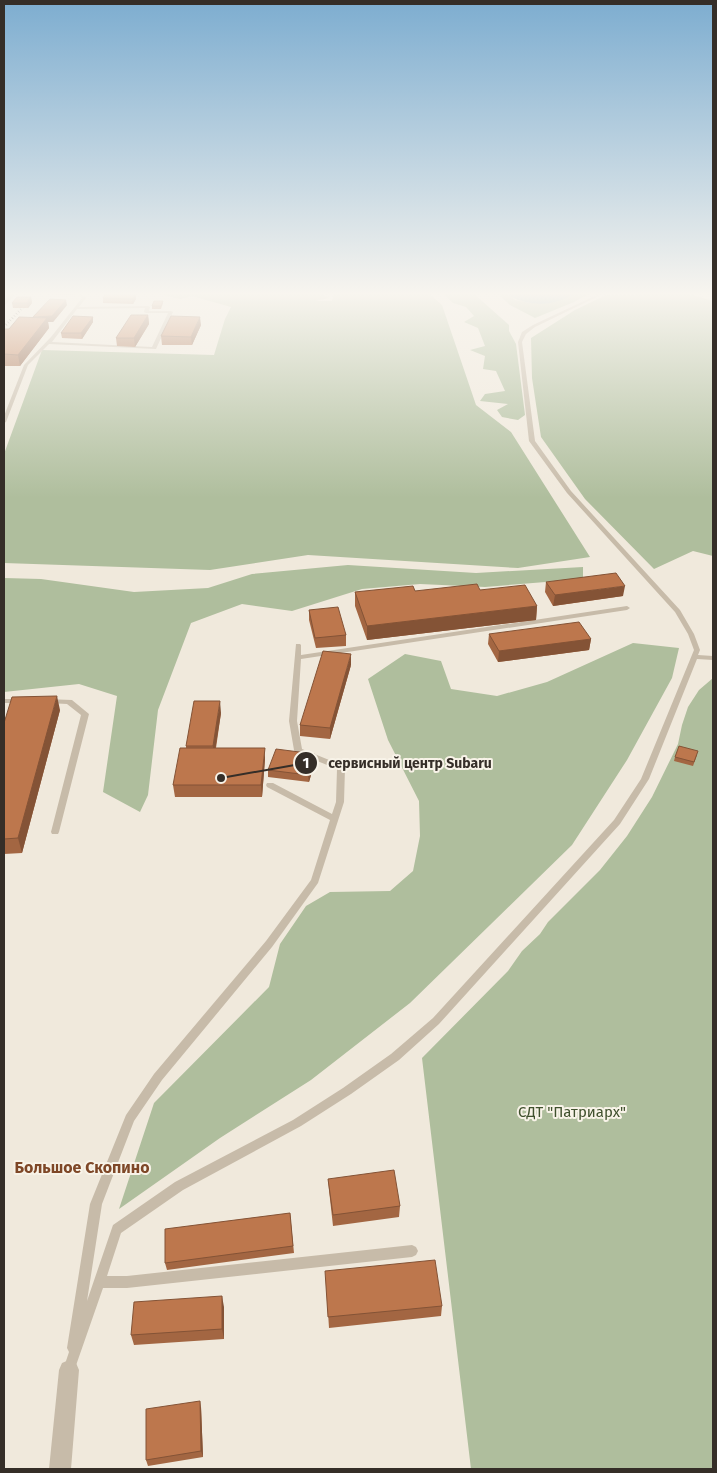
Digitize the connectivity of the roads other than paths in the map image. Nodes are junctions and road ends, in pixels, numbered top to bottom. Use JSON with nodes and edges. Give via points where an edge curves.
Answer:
{"nodes":[{"id":1,"x":30,"y":361,"type":"edge"},
{"id":2,"x":522,"y":361,"type":"edge"},
{"id":3,"x":4,"y":422,"type":"edge"},
{"id":4,"x":627,"y":608,"type":"dead end"},
{"id":5,"x":298,"y":646,"type":"dead end"},
{"id":6,"x":298,"y":656,"type":"junction"},
{"id":7,"x":695,"y":657,"type":"junction"},
{"id":8,"x":713,"y":658,"type":"edge"},
{"id":9,"x":4,"y":701,"type":"edge"},
{"id":10,"x":32,"y":701,"type":"edge"},
{"id":11,"x":41,"y":701,"type":"edge"},
{"id":12,"x":270,"y":785,"type":"dead end"},
{"id":13,"x":334,"y":819,"type":"junction"},
{"id":14,"x":55,"y":832,"type":"dead end"},
{"id":15,"x":412,"y":1251,"type":"dead end"},
{"id":16,"x":99,"y":1282,"type":"junction"},
{"id":17,"x":69,"y":1370,"type":"junction"},
{"id":18,"x":60,"y":1469,"type":"edge"}],
"edges":[{"from":1,"to":3,"type":"lane"},
{"from":2,"to":7,"type":"lane","via":[[532,441],[569,492],[678,612],[691,634],[697,650]]},
{"from":4,"to":6,"type":"lane"},
{"from":5,"to":6,"type":"lane"},
{"from":6,"to":13,"type":"lane","via":[[293,721],[298,750],[340,768],[340,802]]},
{"from":7,"to":8,"type":"lane"},
{"from":7,"to":16,"type":"lane","via":[[645,779],[617,822],[436,1020],[395,1057],[346,1091],[296,1123],[179,1186],[117,1229]]},
{"from":9,"to":10,"type":"lane"},
{"from":11,"to":14,"type":"lane","via":[[69,702],[85,714]]},
{"from":12,"to":13,"type":"lane"},
{"from":13,"to":17,"type":"lane","via":[[315,881],[269,944],[158,1077],[130,1118],[96,1204]]},
{"from":15,"to":16,"type":"lane","via":[[127,1282]]},
{"from":16,"to":17,"type":"lane"},
{"from":17,"to":18,"type":"street"}]}
